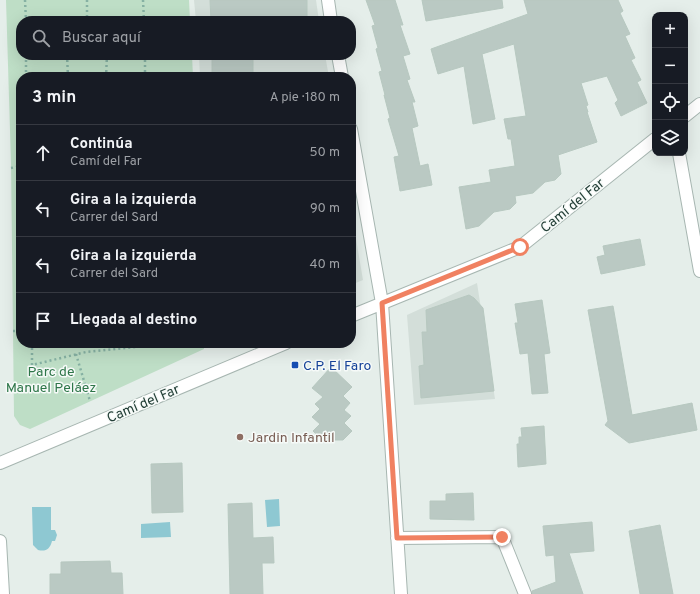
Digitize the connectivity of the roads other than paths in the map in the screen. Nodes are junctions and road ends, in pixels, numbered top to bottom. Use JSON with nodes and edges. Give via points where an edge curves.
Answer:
{"nodes":[{"id":1,"x":328,"y":0,"type":"edge"},
{"id":2,"x":331,"y":16,"type":"edge"},
{"id":3,"x":339,"y":60,"type":"edge"},
{"id":4,"x":341,"y":72,"type":"edge"},
{"id":5,"x":700,"y":104,"type":"edge"},
{"id":6,"x":688,"y":114,"type":"edge"},
{"id":7,"x":652,"y":141,"type":"edge"},
{"id":8,"x":681,"y":156,"type":"edge"},
{"id":9,"x":356,"y":157,"type":"edge"},
{"id":10,"x":700,"y":271,"type":"edge"},
{"id":11,"x":382,"y":303,"type":"junction"},
{"id":12,"x":356,"y":314,"type":"edge"},
{"id":13,"x":274,"y":348,"type":"edge"},
{"id":14,"x":0,"y":463,"type":"edge"},
{"id":15,"x":397,"y":538,"type":"junction"},
{"id":16,"x":0,"y":541,"type":"edge"},
{"id":17,"x":3,"y":594,"type":"edge"},
{"id":18,"x":400,"y":594,"type":"edge"},
{"id":19,"x":525,"y":594,"type":"edge"}],
"edges":[{"from":1,"to":2,"type":"street"},
{"from":3,"to":4,"type":"street"},
{"from":5,"to":6,"type":"street"},
{"from":7,"to":11,"type":"street","name":"Camí del Far","via":[[520,247]]},
{"from":8,"to":10,"type":"street"},
{"from":9,"to":11,"type":"street"},
{"from":11,"to":12,"type":"street","name":"Camí del Far"},
{"from":11,"to":15,"type":"street"},
{"from":13,"to":14,"type":"street","name":"Camí del Far"},
{"from":15,"to":18,"type":"street"},
{"from":15,"to":19,"type":"street","via":[[502,537]]},
{"from":16,"to":17,"type":"street"}]}
